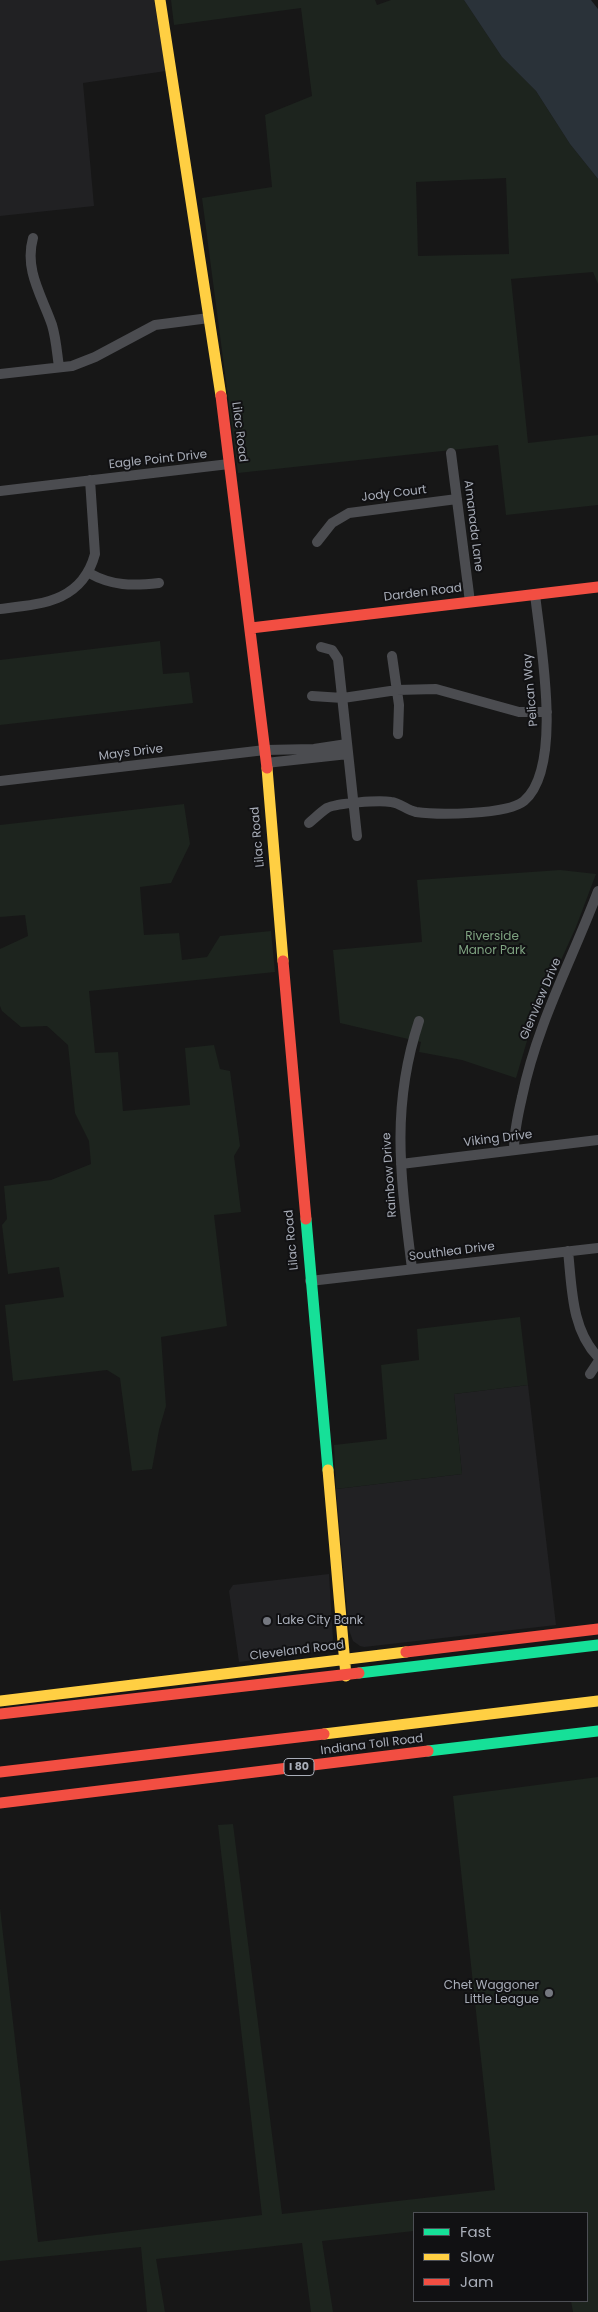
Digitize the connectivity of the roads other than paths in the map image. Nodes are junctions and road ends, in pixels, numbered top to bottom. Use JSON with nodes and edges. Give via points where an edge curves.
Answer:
{"nodes":[{"id":1,"x":160,"y":0,"type":"edge"},
{"id":2,"x":32,"y":238,"type":"dead end"},
{"id":3,"x":209,"y":318,"type":"junction"},
{"id":4,"x":59,"y":367,"type":"junction"},
{"id":5,"x":0,"y":374,"type":"edge"},
{"id":6,"x":451,"y":453,"type":"dead end"},
{"id":7,"x":230,"y":464,"type":"junction"},
{"id":8,"x":90,"y":480,"type":"junction"},
{"id":9,"x":0,"y":491,"type":"edge"},
{"id":10,"x":457,"y":499,"type":"junction"},
{"id":11,"x":317,"y":542,"type":"dead end"},
{"id":12,"x":88,"y":572,"type":"junction"},
{"id":13,"x":159,"y":583,"type":"dead end"},
{"id":14,"x":598,"y":587,"type":"edge"},
{"id":15,"x":535,"y":594,"type":"junction"},
{"id":16,"x":470,"y":602,"type":"junction"},
{"id":17,"x":0,"y":609,"type":"edge"},
{"id":18,"x":251,"y":628,"type":"junction"},
{"id":19,"x":321,"y":647,"type":"dead end"},
{"id":20,"x":392,"y":656,"type":"dead end"},
{"id":21,"x":397,"y":690,"type":"junction"},
{"id":22,"x":312,"y":696,"type":"dead end"},
{"id":23,"x":343,"y":698,"type":"junction"},
{"id":24,"x":547,"y":712,"type":"junction"},
{"id":25,"x":398,"y":734,"type":"dead end"},
{"id":26,"x":347,"y":749,"type":"junction"},
{"id":27,"x":265,"y":750,"type":"junction"},
{"id":28,"x":266,"y":763,"type":"junction"},
{"id":29,"x":0,"y":781,"type":"edge"},
{"id":30,"x":354,"y":804,"type":"junction"},
{"id":31,"x":309,"y":823,"type":"dead end"},
{"id":32,"x":357,"y":836,"type":"dead end"},
{"id":33,"x":598,"y":891,"type":"edge"},
{"id":34,"x":419,"y":1021,"type":"dead end"},
{"id":35,"x":598,"y":1140,"type":"edge"},
{"id":36,"x":514,"y":1150,"type":"junction"},
{"id":37,"x":400,"y":1164,"type":"junction"},
{"id":38,"x":598,"y":1248,"type":"edge"},
{"id":39,"x":568,"y":1251,"type":"junction"},
{"id":40,"x":412,"y":1269,"type":"junction"},
{"id":41,"x":310,"y":1281,"type":"junction"},
{"id":42,"x":598,"y":1357,"type":"edge"},
{"id":43,"x":598,"y":1362,"type":"edge"},
{"id":44,"x":590,"y":1374,"type":"dead end"},
{"id":45,"x":598,"y":1629,"type":"edge"},
{"id":46,"x":598,"y":1646,"type":"edge"},
{"id":47,"x":344,"y":1659,"type":"junction"},
{"id":48,"x":346,"y":1676,"type":"junction"},
{"id":49,"x":0,"y":1700,"type":"edge"},
{"id":50,"x":598,"y":1701,"type":"edge"},
{"id":51,"x":0,"y":1714,"type":"edge"},
{"id":52,"x":598,"y":1731,"type":"edge"},
{"id":53,"x":0,"y":1772,"type":"edge"},
{"id":54,"x":0,"y":1803,"type":"edge"}],
"edges":[{"from":1,"to":3,"type":"main road","name":"Lilac Road"},
{"from":2,"to":4,"type":"street","via":[[33,280],[54,331]]},
{"from":3,"to":4,"type":"street","via":[[155,325],[87,361]]},
{"from":3,"to":7,"type":"main road","name":"Lilac Road"},
{"from":4,"to":5,"type":"street"},
{"from":6,"to":10,"type":"street","name":"Amanada Lane"},
{"from":7,"to":8,"type":"street","name":"Eagle Point Drive"},
{"from":7,"to":18,"type":"main road","name":"Lilac Road"},
{"from":8,"to":9,"type":"street","name":"Eagle Point Drive"},
{"from":8,"to":12,"type":"street","via":[[96,542]]},
{"from":10,"to":11,"type":"street","name":"Jody Court","via":[[349,513],[332,523]]},
{"from":10,"to":16,"type":"street","name":"Amanada Lane"},
{"from":12,"to":13,"type":"street","via":[[111,583]]},
{"from":12,"to":17,"type":"street","via":[[76,588],[63,596],[44,603]]},
{"from":14,"to":15,"type":"main road","name":"Darden Road"},
{"from":15,"to":16,"type":"main road","name":"Darden Road"},
{"from":15,"to":24,"type":"street","name":"Pelican Way"},
{"from":16,"to":18,"type":"main road","name":"Darden Road"},
{"from":18,"to":27,"type":"main road","name":"Lilac Road"},
{"from":19,"to":23,"type":"street","via":[[332,650],[338,659]]},
{"from":20,"to":21,"type":"street"},
{"from":21,"to":23,"type":"street"},
{"from":21,"to":24,"type":"street","via":[[436,689],[506,709]]},
{"from":21,"to":25,"type":"street"},
{"from":22,"to":23,"type":"street"},
{"from":23,"to":26,"type":"street"},
{"from":24,"to":30,"type":"street","name":"Pelican Way","via":[[547,741],[539,775],[524,801],[516,806],[435,813],[413,811],[390,802]]},
{"from":26,"to":27,"type":"street","name":"Mays Drive"},
{"from":26,"to":28,"type":"street"},
{"from":26,"to":30,"type":"street"},
{"from":27,"to":28,"type":"main road","name":"Lilac Road"},
{"from":27,"to":29,"type":"street","name":"Mays Drive"},
{"from":28,"to":41,"type":"main road","name":"Lilac Road"},
{"from":30,"to":31,"type":"street","via":[[328,808]]},
{"from":30,"to":32,"type":"street"},
{"from":33,"to":36,"type":"street","name":"Glenview Drive","via":[[534,1047],[516,1125]]},
{"from":34,"to":37,"type":"street","name":"Rainbow Drive","via":[[402,1088]]},
{"from":35,"to":36,"type":"street","name":"Viking Drive"},
{"from":36,"to":37,"type":"street","name":"Viking Drive"},
{"from":37,"to":40,"type":"street","name":"Rainbow Drive"},
{"from":38,"to":39,"type":"street","name":"Southlea Drive"},
{"from":39,"to":40,"type":"street","name":"Southlea Drive"},
{"from":39,"to":42,"type":"street","via":[[577,1320],[584,1339]]},
{"from":40,"to":41,"type":"street","name":"Southlea Drive"},
{"from":41,"to":47,"type":"main road","name":"Lilac Road"},
{"from":43,"to":44,"type":"street"},
{"from":45,"to":47,"type":"main road","name":"Cleveland Road"},
{"from":46,"to":48,"type":"main road"},
{"from":47,"to":48,"type":"main road","name":"Lilac Road"},
{"from":47,"to":49,"type":"main road","name":"Cleveland Road"},
{"from":48,"to":51,"type":"main road"},
{"from":50,"to":53,"type":"main road","name":"Indiana Toll Road"},
{"from":52,"to":54,"type":"main road","name":"Indiana Toll Road","number":"I 80"}]}
